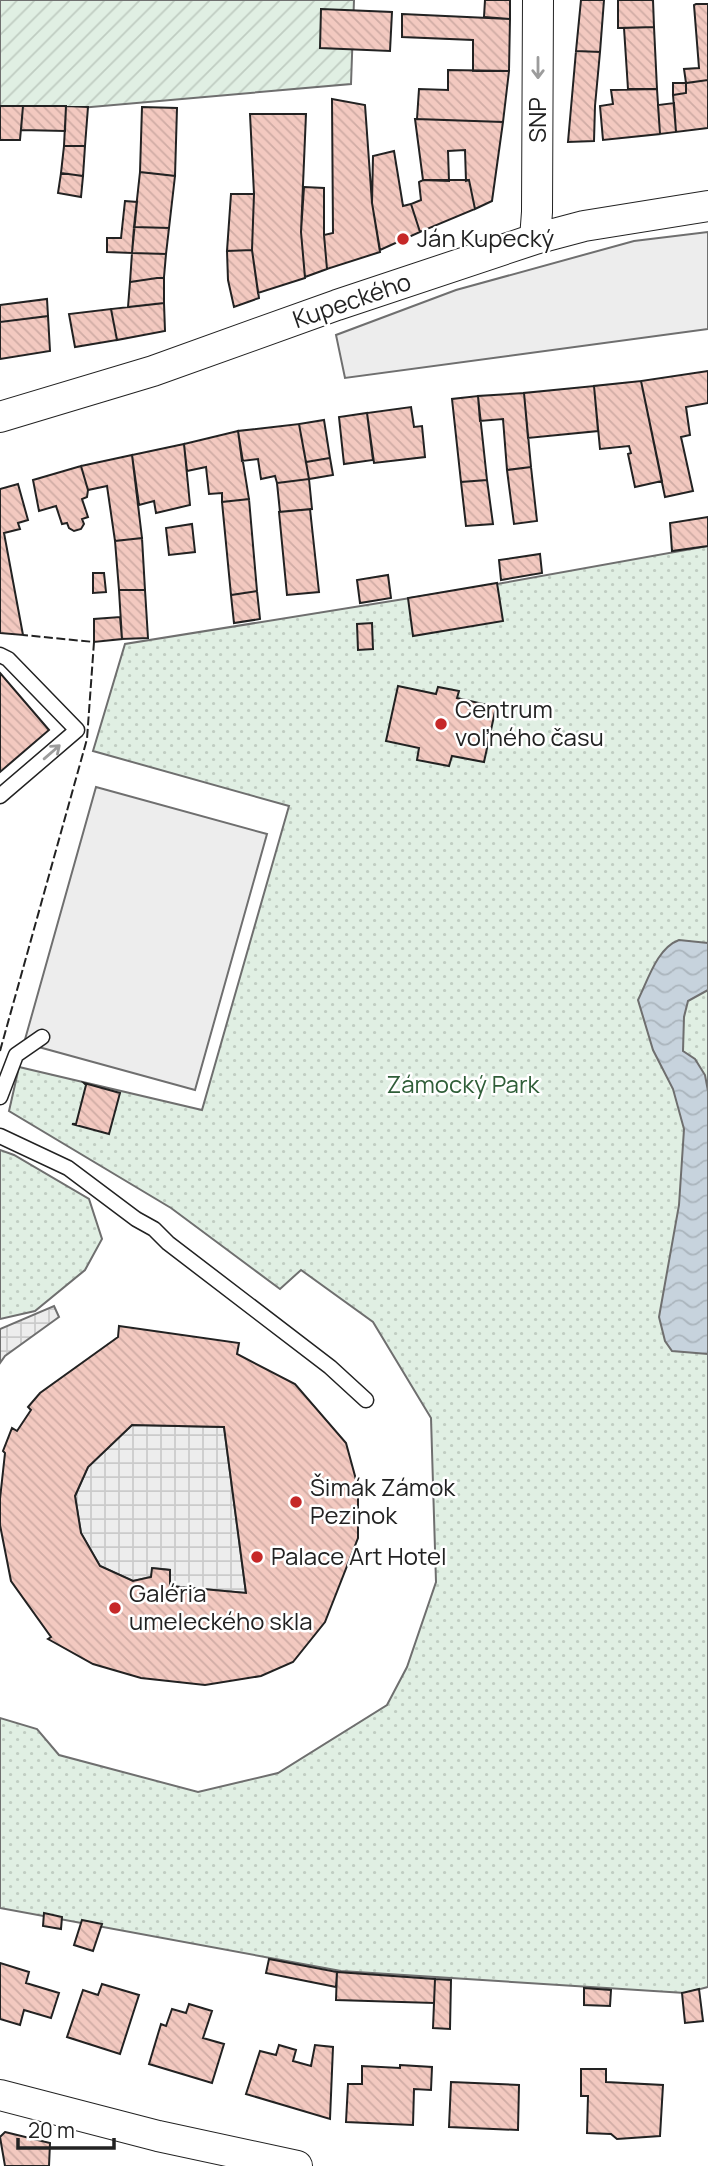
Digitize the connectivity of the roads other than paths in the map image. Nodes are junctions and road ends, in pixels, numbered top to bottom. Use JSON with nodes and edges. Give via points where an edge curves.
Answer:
{"nodes":[{"id":1,"x":538,"y":0,"type":"edge"},
{"id":2,"x":708,"y":206,"type":"edge"},
{"id":3,"x":535,"y":239,"type":"junction"},
{"id":4,"x":0,"y":417,"type":"edge"},
{"id":5,"x":0,"y":655,"type":"edge"},
{"id":6,"x":0,"y":796,"type":"edge"},
{"id":7,"x":42,"y":1037,"type":"dead end"},
{"id":8,"x":0,"y":1097,"type":"edge"},
{"id":9,"x":0,"y":1136,"type":"edge"},
{"id":10,"x":366,"y":1400,"type":"dead end"},
{"id":11,"x":0,"y":2095,"type":"edge"},
{"id":12,"x":297,"y":2166,"type":"edge"}],
"edges":[{"from":1,"to":3,"type":"street","name":"SNP","one_way":true},
{"from":2,"to":3,"type":"street","name":"Kupeckého","via":[[584,226]]},
{"from":3,"to":4,"type":"street","name":"Kupeckého","via":[[153,371]]},
{"from":6,"to":5,"type":"lane","one_way":true,"via":[[77,730]]},
{"from":7,"to":8,"type":"lane","via":[[16,1055]]},
{"from":9,"to":10,"type":"lane","via":[[68,1168],[154,1229]]},
{"from":11,"to":12,"type":"street"}]}
